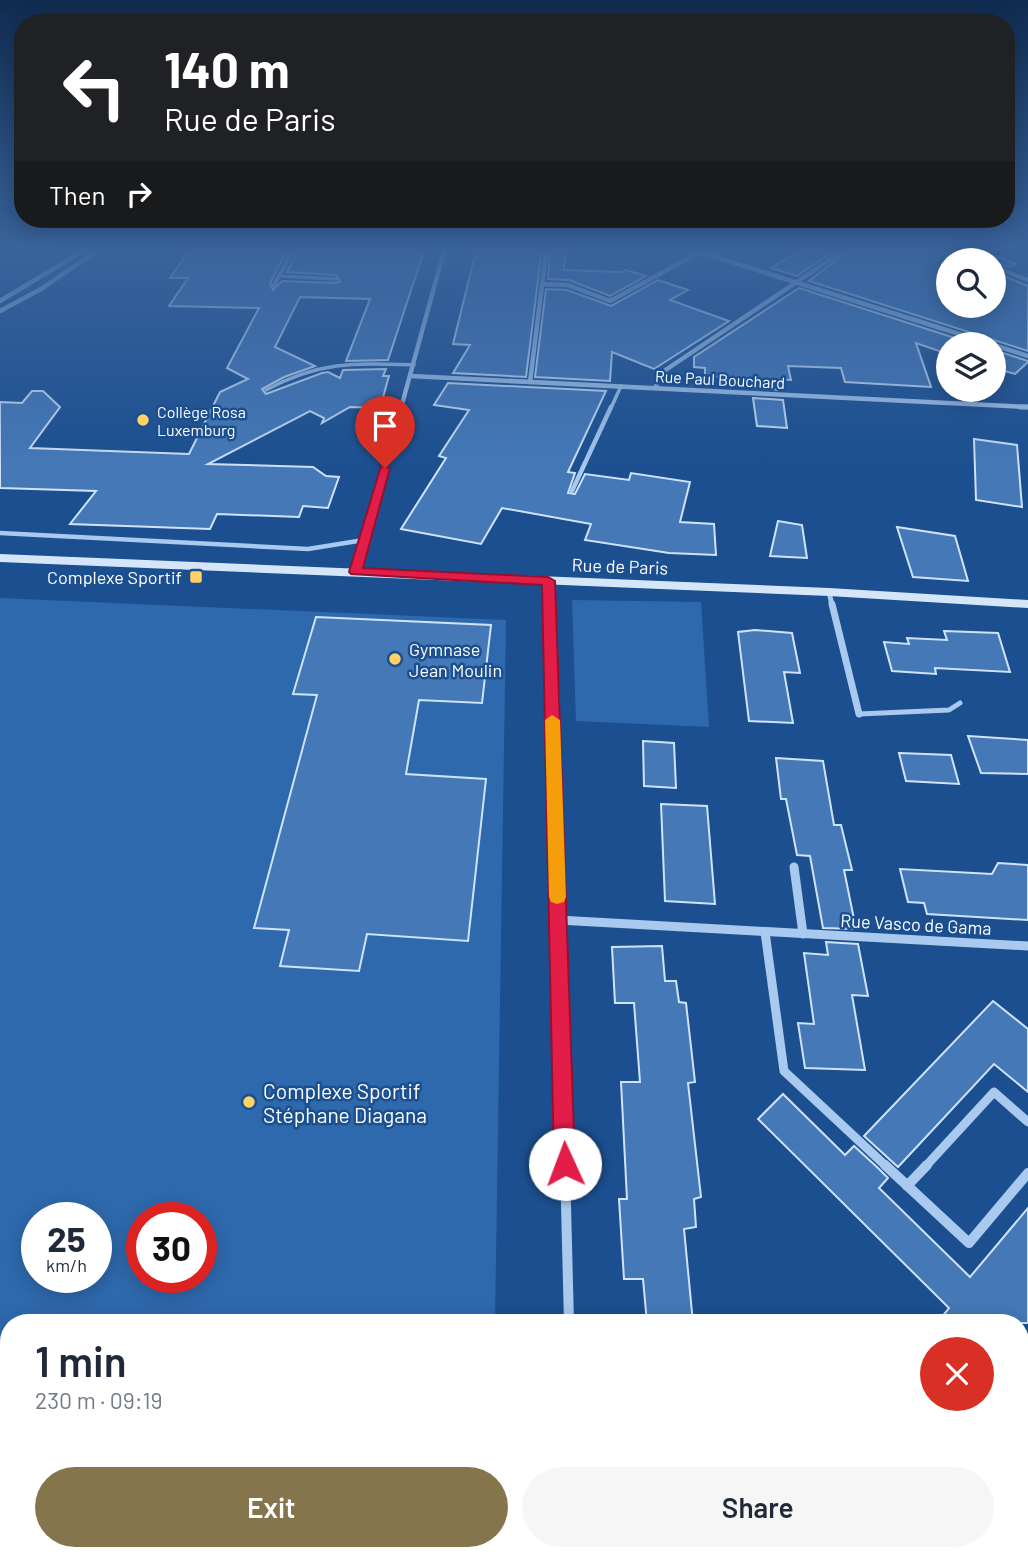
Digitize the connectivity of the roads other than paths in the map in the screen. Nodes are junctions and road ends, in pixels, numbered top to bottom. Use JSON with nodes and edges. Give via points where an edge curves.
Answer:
{"nodes":[{"id":1,"x":425,"y":324,"type":"edge"},
{"id":2,"x":537,"y":324,"type":"edge"},
{"id":3,"x":735,"y":324,"type":"edge"},
{"id":4,"x":928,"y":324,"type":"edge"},
{"id":5,"x":953,"y":332,"type":"edge"},
{"id":6,"x":1006,"y":349,"type":"edge"},
{"id":7,"x":1028,"y":356,"type":"edge"},
{"id":8,"x":414,"y":365,"type":"junction"},
{"id":9,"x":411,"y":376,"type":"junction"},
{"id":10,"x":530,"y":382,"type":"junction"},
{"id":11,"x":621,"y":386,"type":"junction"},
{"id":12,"x":656,"y":387,"type":"junction"},
{"id":13,"x":266,"y":390,"type":"dead end"},
{"id":14,"x":1028,"y":407,"type":"edge"},
{"id":15,"x":572,"y":491,"type":"dead end"},
{"id":16,"x":0,"y":533,"type":"edge"},
{"id":17,"x":364,"y":540,"type":"junction"},
{"id":18,"x":0,"y":558,"type":"edge"},
{"id":19,"x":356,"y":572,"type":"junction"},
{"id":20,"x":548,"y":581,"type":"junction"},
{"id":21,"x":829,"y":592,"type":"junction"},
{"id":22,"x":1028,"y":604,"type":"edge"},
{"id":23,"x":960,"y":703,"type":"dead end"},
{"id":24,"x":859,"y":714,"type":"joint"},
{"id":25,"x":794,"y":867,"type":"dead end"},
{"id":26,"x":558,"y":920,"type":"junction"},
{"id":27,"x":765,"y":932,"type":"junction"},
{"id":28,"x":803,"y":934,"type":"junction"},
{"id":29,"x":1028,"y":946,"type":"edge"},
{"id":30,"x":1028,"y":1122,"type":"edge"},
{"id":31,"x":1028,"y":1173,"type":"edge"},
{"id":32,"x":907,"y":1186,"type":"junction"},
{"id":33,"x":569,"y":1314,"type":"edge"}],
"edges":[{"from":1,"to":8,"type":"street"},
{"from":2,"to":10,"type":"street"},
{"from":3,"to":12,"type":"street","via":[[658,375]]},
{"from":4,"to":5,"type":"street"},
{"from":6,"to":7,"type":"street"},
{"from":8,"to":9,"type":"street"},
{"from":8,"to":13,"type":"lane","via":[[327,367],[300,373]]},
{"from":9,"to":10,"type":"street","name":"Rue Paul Bouchard"},
{"from":9,"to":17,"type":"street"},
{"from":10,"to":11,"type":"street","name":"Rue Paul Bouchard"},
{"from":11,"to":12,"type":"street","name":"Rue Paul Bouchard"},
{"from":11,"to":15,"type":"lane"},
{"from":12,"to":14,"type":"street","name":"Rue Paul Bouchard"},
{"from":16,"to":17,"type":"lane","via":[[308,549]]},
{"from":17,"to":19,"type":"street"},
{"from":18,"to":19,"type":"street","name":"Rue de Paris"},
{"from":19,"to":20,"type":"street","name":"Rue de Paris"},
{"from":20,"to":21,"type":"street","name":"Rue de Paris"},
{"from":20,"to":26,"type":"street"},
{"from":21,"to":22,"type":"street","name":"Rue de Paris"},
{"from":21,"to":24,"type":"street"},
{"from":23,"to":24,"type":"lane","via":[[949,710]]},
{"from":25,"to":28,"type":"street"},
{"from":26,"to":27,"type":"street","name":"Rue Vasco de Gama"},
{"from":26,"to":33,"type":"street"},
{"from":27,"to":28,"type":"street","name":"Rue Vasco de Gama"},
{"from":27,"to":32,"type":"street","via":[[784,1071]]},
{"from":28,"to":29,"type":"street","name":"Rue Vasco de Gama"},
{"from":30,"to":32,"type":"street","via":[[994,1092]]},
{"from":31,"to":32,"type":"street","via":[[969,1243]]}]}
